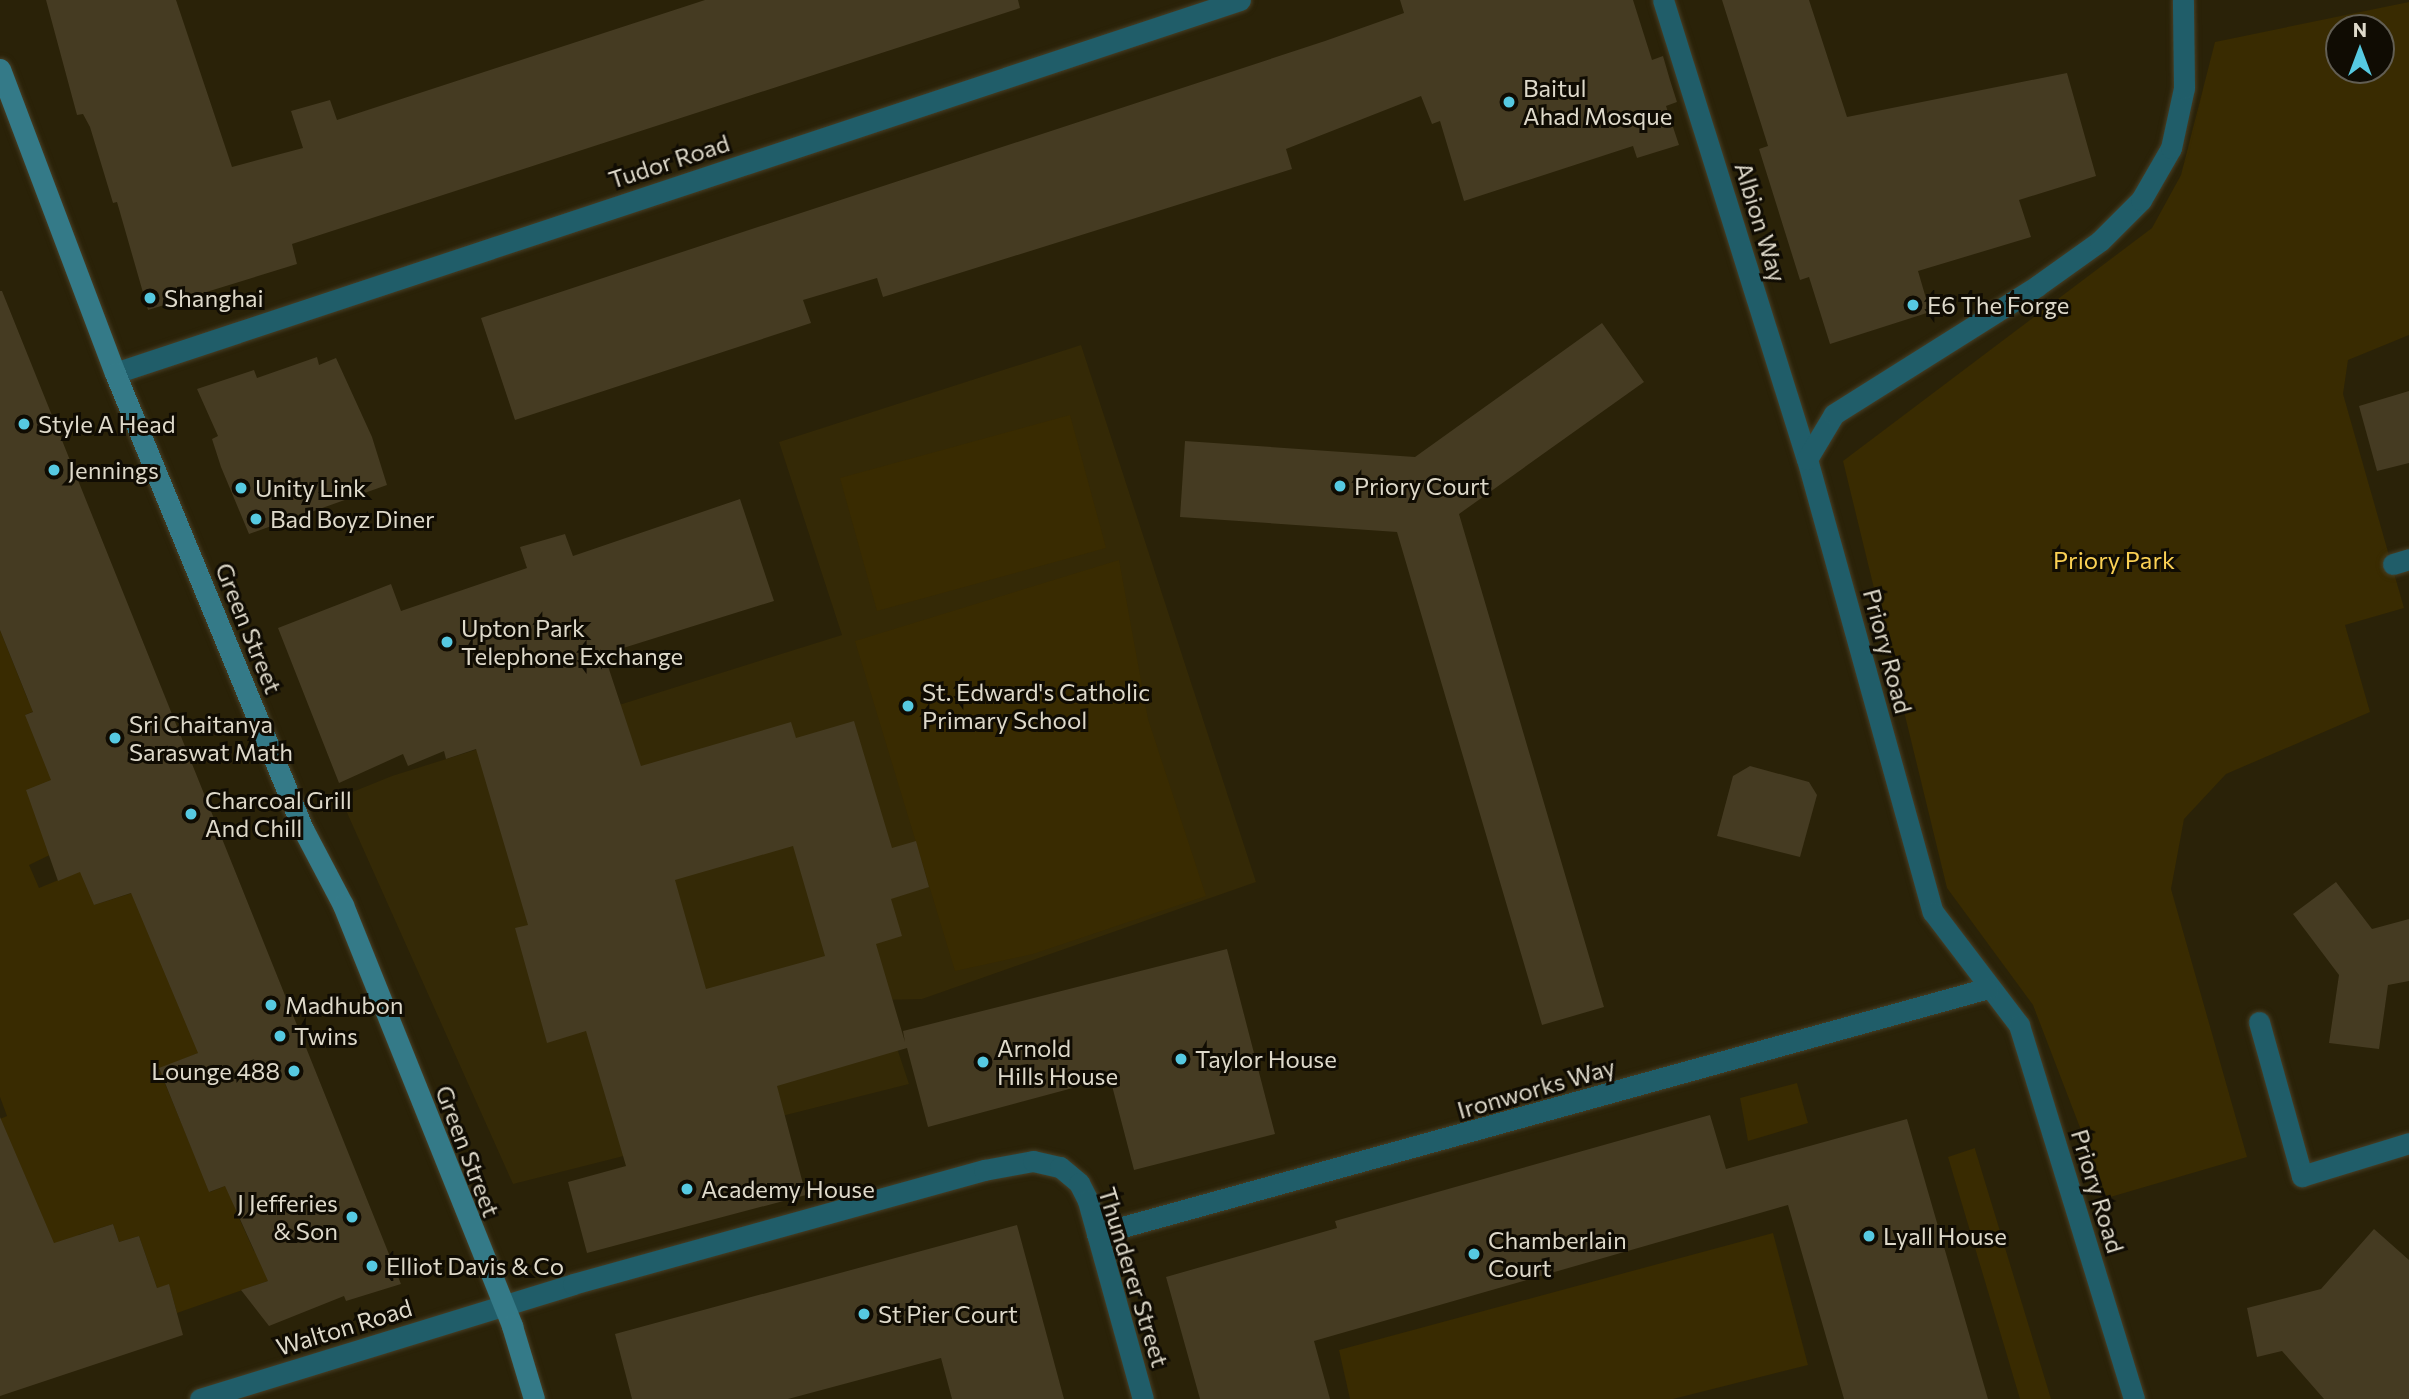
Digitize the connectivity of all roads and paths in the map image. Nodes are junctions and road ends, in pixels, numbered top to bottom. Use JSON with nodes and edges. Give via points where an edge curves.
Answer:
{"nodes":[{"id":1,"x":1240,"y":0,"type":"edge"},
{"id":2,"x":1663,"y":0,"type":"edge"},
{"id":3,"x":2183,"y":0,"type":"edge"},
{"id":4,"x":0,"y":69,"type":"edge"},
{"id":5,"x":4,"y":93,"type":"edge"},
{"id":6,"x":115,"y":373,"type":"junction"},
{"id":7,"x":1807,"y":459,"type":"junction"},
{"id":8,"x":1988,"y":988,"type":"junction"},
{"id":9,"x":2259,"y":1022,"type":"dead end"},
{"id":10,"x":2409,"y":1143,"type":"edge"},
{"id":11,"x":1097,"y":1234,"type":"junction"},
{"id":12,"x":503,"y":1306,"type":"junction"},
{"id":13,"x":200,"y":1399,"type":"edge"},
{"id":14,"x":534,"y":1399,"type":"edge"},
{"id":15,"x":1143,"y":1399,"type":"edge"},
{"id":16,"x":2134,"y":1399,"type":"edge"}],
"edges":[{"from":1,"to":6,"type":"street","name":"Tudor Road"},
{"from":2,"to":7,"type":"street","name":"Albion Way"},
{"from":3,"to":7,"type":"street","via":[[2184,88],[2171,148],[2141,200],[2101,241],[2037,286],[1833,414]]},
{"from":4,"to":5,"type":"main road","name":"Green Street"},
{"from":5,"to":6,"type":"main road","name":"Green Street"},
{"from":6,"to":12,"type":"main road","name":"Green Street","via":[[304,831],[343,905]]},
{"from":7,"to":8,"type":"street","name":"Priory Road","via":[[1933,912]]},
{"from":8,"to":11,"type":"street","name":"Ironworks Way","via":[[1212,1206]]},
{"from":8,"to":16,"type":"street","name":"Priory Road","via":[[2019,1025]]},
{"from":9,"to":10,"type":"street","via":[[2302,1176]]},
{"from":11,"to":12,"type":"street","name":"Thunderer Street","via":[[1079,1183],[1060,1167],[1033,1161],[984,1170]]},
{"from":11,"to":15,"type":"street","name":"Thunderer Street"},
{"from":12,"to":13,"type":"street","name":"Walton Road"},
{"from":12,"to":14,"type":"main road","name":"Green Street"}]}
